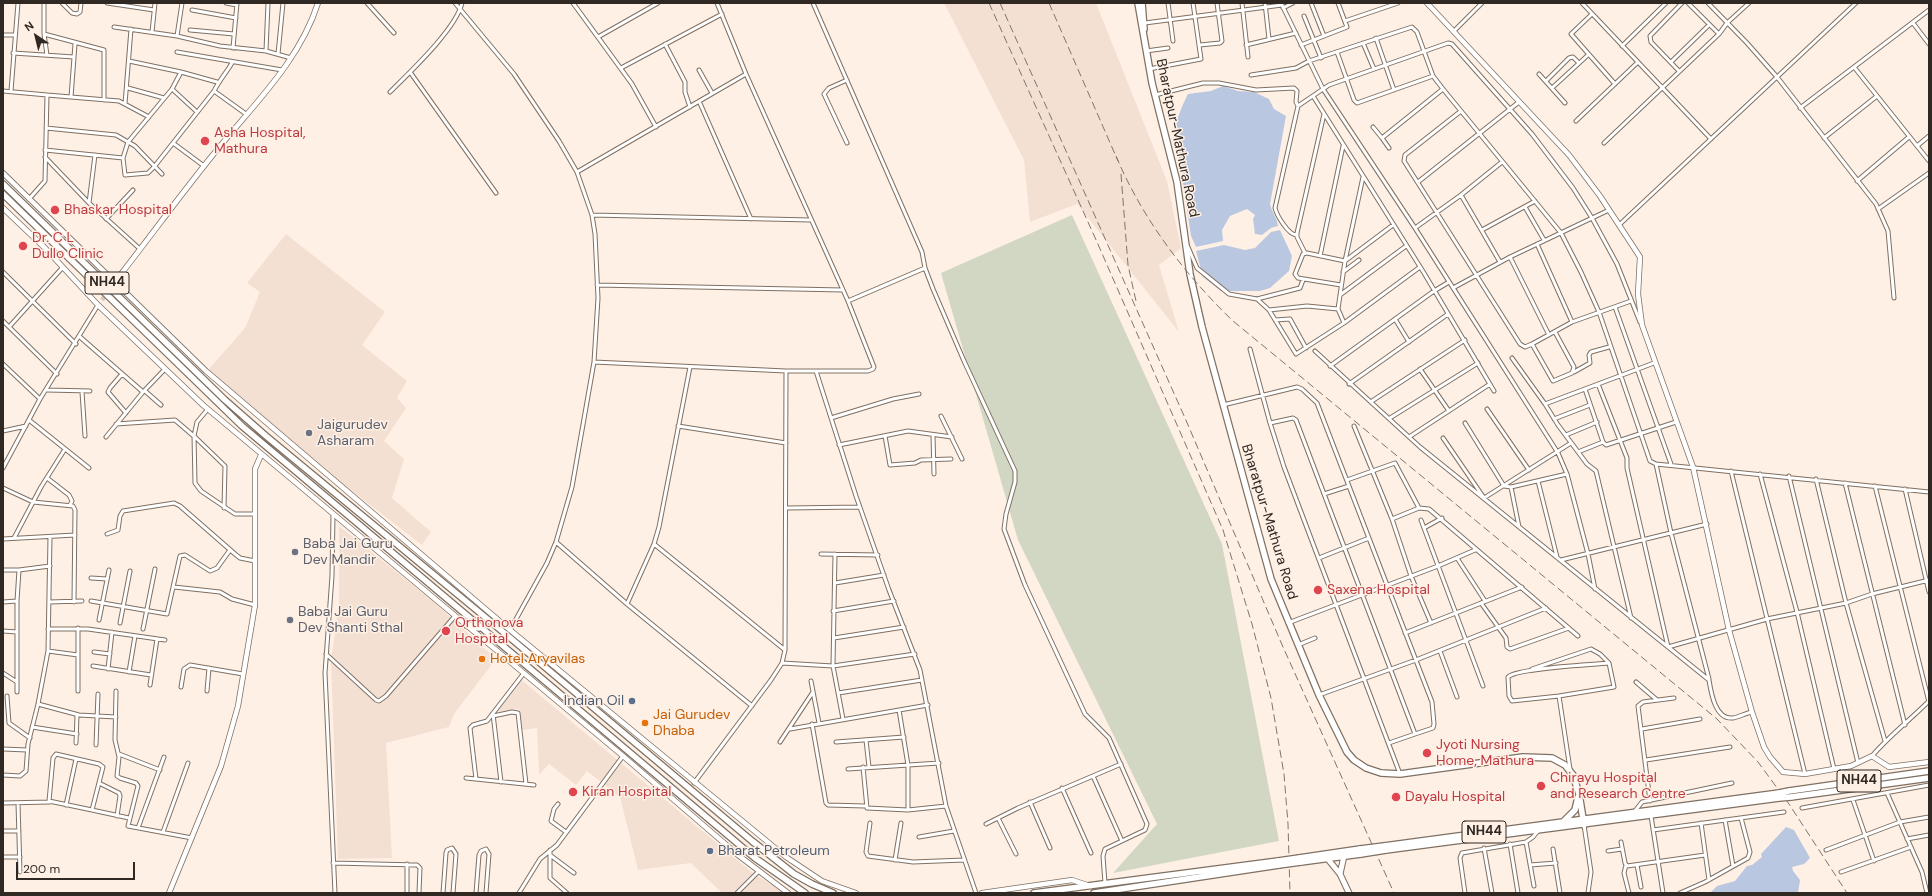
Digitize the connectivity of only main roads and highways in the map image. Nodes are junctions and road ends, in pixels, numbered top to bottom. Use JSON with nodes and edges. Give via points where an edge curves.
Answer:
{"nodes":[{"id":1,"x":1138,"y":3,"type":"edge"},
{"id":2,"x":1142,"y":3,"type":"edge"},
{"id":3,"x":1144,"y":26,"type":"junction"},
{"id":4,"x":3,"y":184,"type":"edge"},
{"id":5,"x":3,"y":194,"type":"edge"},
{"id":6,"x":467,"y":625,"type":"road end"},
{"id":7,"x":481,"y":628,"type":"junction"},
{"id":8,"x":1929,"y":771,"type":"edge"},
{"id":9,"x":1929,"y":778,"type":"edge"},
{"id":10,"x":1579,"y":794,"type":"junction"},
{"id":11,"x":1790,"y":794,"type":"junction"},
{"id":12,"x":1779,"y":796,"type":"junction"},
{"id":13,"x":1564,"y":822,"type":"junction"},
{"id":14,"x":1583,"y":822,"type":"junction"},
{"id":15,"x":1385,"y":848,"type":"junction"},
{"id":16,"x":1361,"y":851,"type":"junction"},
{"id":17,"x":1344,"y":856,"type":"junction"},
{"id":18,"x":1327,"y":858,"type":"junction"},
{"id":19,"x":1300,"y":860,"type":"junction"},
{"id":20,"x":1279,"y":863,"type":"junction"},
{"id":21,"x":1340,"y":874,"type":"junction"},
{"id":22,"x":805,"y":893,"type":"edge"},
{"id":23,"x":833,"y":893,"type":"edge"},
{"id":24,"x":1034,"y":893,"type":"edge"},
{"id":25,"x":1094,"y":893,"type":"edge"},
{"id":26,"x":1349,"y":893,"type":"edge"}],
"edges":[{"from":1,"to":3,"type":"highway","name":"Bharatpur-Mathura Road","via":[[1141,23]]},
{"from":2,"to":3,"type":"highway","name":"Bharatpur-Mathura Road"},
{"from":3,"to":10,"type":"highway","name":"Bharatpur-Mathura Road","via":[[1154,95],[1177,182],[1194,295],[1271,579],[1319,695],[1344,747],[1350,756],[1366,768],[1381,773],[1400,774],[1532,756],[1552,758],[1570,770]]},
{"from":4,"to":23,"type":"highway","number":"NH44","via":[[225,400],[276,444],[752,841],[794,874]]},
{"from":5,"to":7,"type":"highway","number":"NH44","via":[[242,426]]},
{"from":6,"to":7,"type":"highway"},
{"from":7,"to":22,"type":"highway","number":"NH44","via":[[755,858]]},
{"from":8,"to":11,"type":"highway","number":"NH44"},
{"from":9,"to":11,"type":"highway","number":"NH44"},
{"from":10,"to":13,"type":"highway","via":[[1575,810]]},
{"from":10,"to":14,"type":"highway"},
{"from":11,"to":12,"type":"highway","number":"NH44","bridge":true},
{"from":12,"to":14,"type":"highway","number":"NH44","via":[[1651,816]]},
{"from":12,"to":14,"type":"highway","number":"NH44","via":[[1634,812]]},
{"from":13,"to":14,"type":"highway","number":"NH44"},
{"from":13,"to":15,"type":"highway","number":"NH44"},
{"from":14,"to":15,"type":"highway","number":"NH44","via":[[1538,831]]},
{"from":15,"to":16,"type":"highway","number":"NH44","bridge":true},
{"from":16,"to":17,"type":"highway","number":"NH44"},
{"from":16,"to":19,"type":"highway","number":"NH44"},
{"from":17,"to":18,"type":"highway","number":"NH44"},
{"from":17,"to":21,"type":"main road"},
{"from":18,"to":19,"type":"highway","number":"NH44"},
{"from":18,"to":21,"type":"main road"},
{"from":19,"to":20,"type":"highway","number":"NH44","bridge":true},
{"from":20,"to":24,"type":"highway","number":"NH44"},
{"from":20,"to":25,"type":"highway","number":"NH44"},
{"from":21,"to":26,"type":"main road"}]}
